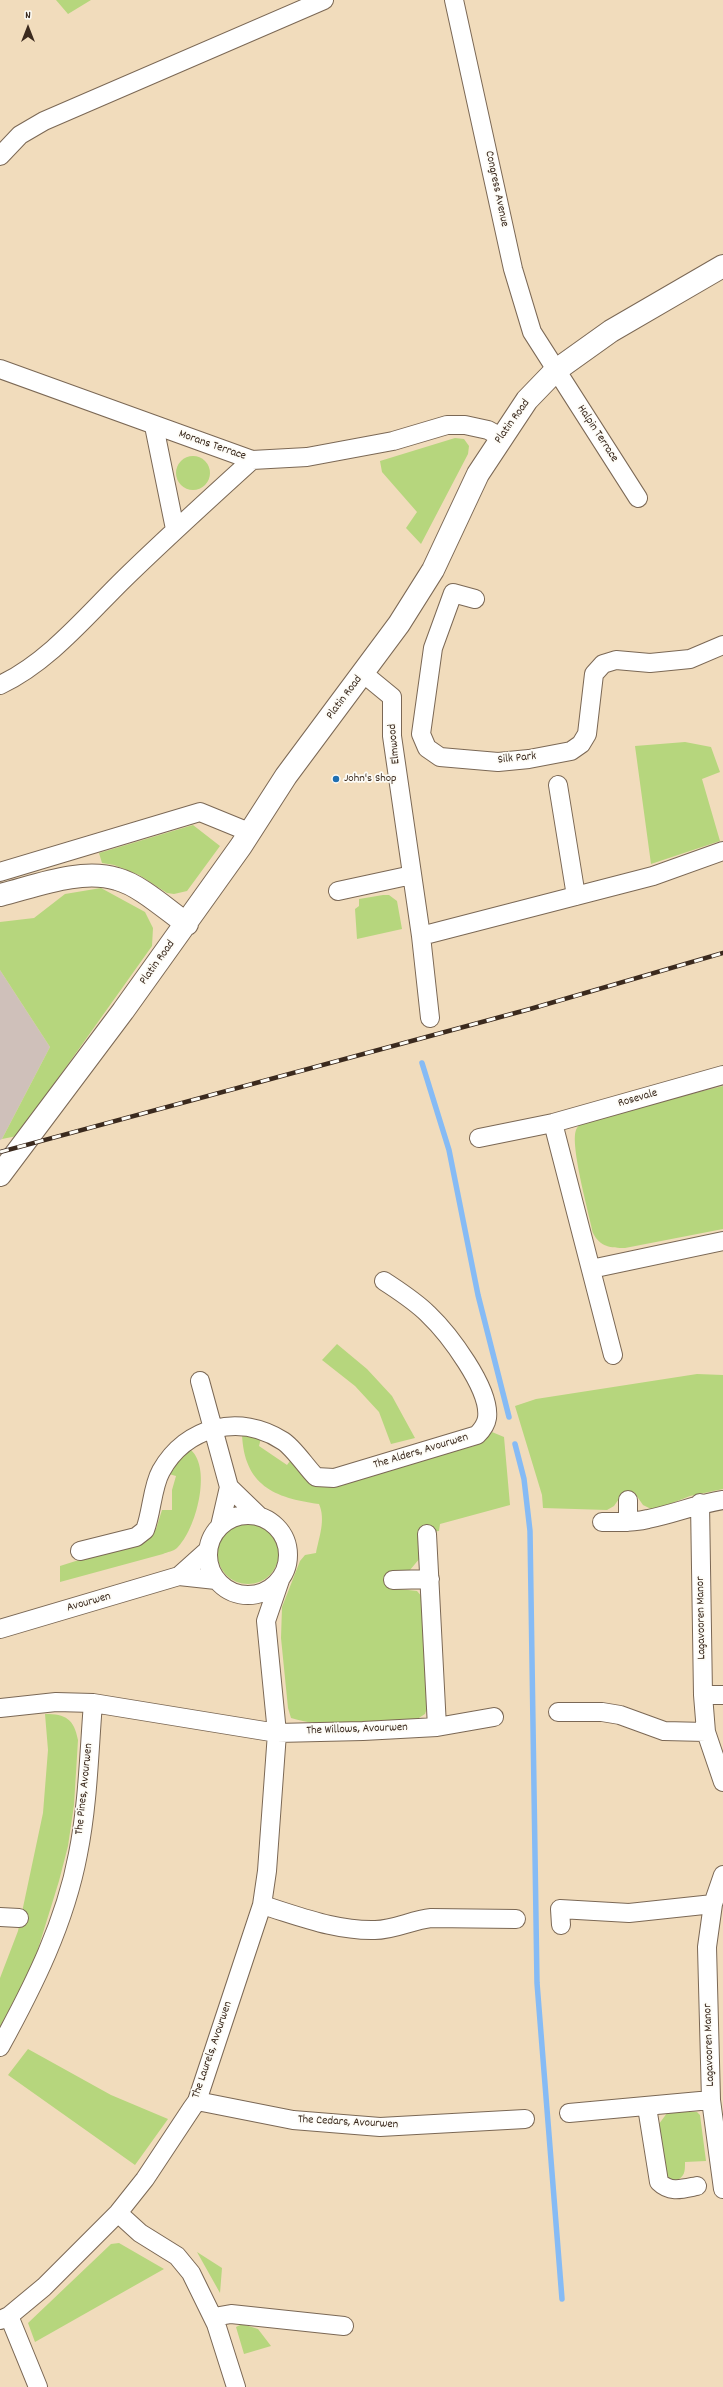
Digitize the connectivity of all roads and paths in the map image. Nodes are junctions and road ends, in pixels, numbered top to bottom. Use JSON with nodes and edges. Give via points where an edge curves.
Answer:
{"nodes":[{"id":1,"x":324,"y":0,"type":"edge"},
{"id":2,"x":454,"y":0,"type":"edge"},
{"id":3,"x":0,"y":156,"type":"edge"},
{"id":4,"x":723,"y":266,"type":"edge"},
{"id":5,"x":0,"y":369,"type":"edge"},
{"id":6,"x":555,"y":371,"type":"junction"},
{"id":7,"x":154,"y":426,"type":"junction"},
{"id":8,"x":501,"y":437,"type":"junction"},
{"id":9,"x":252,"y":460,"type":"junction"},
{"id":10,"x":638,"y":498,"type":"dead end"},
{"id":11,"x":175,"y":529,"type":"junction"},
{"id":12,"x":475,"y":599,"type":"dead end"},
{"id":13,"x":723,"y":645,"type":"edge"},
{"id":14,"x":364,"y":674,"type":"junction"},
{"id":15,"x":0,"y":685,"type":"edge"},
{"id":16,"x":558,"y":785,"type":"dead end"},
{"id":17,"x":249,"y":832,"type":"junction"},
{"id":18,"x":723,"y":851,"type":"edge"},
{"id":19,"x":0,"y":872,"type":"edge"},
{"id":20,"x":412,"y":876,"type":"junction"},
{"id":21,"x":338,"y":891,"type":"dead end"},
{"id":22,"x":0,"y":895,"type":"edge"},
{"id":23,"x":576,"y":896,"type":"junction"},
{"id":24,"x":187,"y":924,"type":"junction"},
{"id":25,"x":421,"y":936,"type":"junction"},
{"id":26,"x":430,"y":1018,"type":"dead end"},
{"id":27,"x":723,"y":1075,"type":"edge"},
{"id":28,"x":553,"y":1123,"type":"junction"},
{"id":29,"x":479,"y":1138,"type":"dead end"},
{"id":30,"x":0,"y":1175,"type":"edge"},
{"id":31,"x":723,"y":1240,"type":"edge"},
{"id":32,"x":591,"y":1268,"type":"junction"},
{"id":33,"x":384,"y":1281,"type":"dead end"},
{"id":34,"x":613,"y":1354,"type":"dead end"},
{"id":35,"x":200,"y":1381,"type":"dead end"},
{"id":36,"x":213,"y":1429,"type":"junction"},
{"id":37,"x":229,"y":1487,"type":"junction"},
{"id":38,"x":628,"y":1500,"type":"dead end"},
{"id":39,"x":723,"y":1500,"type":"edge"},
{"id":40,"x":700,"y":1503,"type":"junction"},
{"id":41,"x":258,"y":1515,"type":"junction"},
{"id":42,"x":602,"y":1522,"type":"dead end"},
{"id":43,"x":628,"y":1522,"type":"junction"},
{"id":44,"x":220,"y":1526,"type":"junction"},
{"id":45,"x":428,"y":1534,"type":"dead end"},
{"id":46,"x":208,"y":1550,"type":"junction"},
{"id":47,"x":80,"y":1551,"type":"dead end"},
{"id":48,"x":179,"y":1576,"type":"junction"},
{"id":49,"x":430,"y":1579,"type":"junction"},
{"id":50,"x":216,"y":1580,"type":"junction"},
{"id":51,"x":280,"y":1580,"type":"junction"},
{"id":52,"x":393,"y":1580,"type":"dead end"},
{"id":53,"x":244,"y":1595,"type":"junction"},
{"id":54,"x":266,"y":1621,"type":"junction"},
{"id":55,"x":0,"y":1629,"type":"edge"},
{"id":56,"x":704,"y":1695,"type":"junction"},
{"id":57,"x":723,"y":1695,"type":"edge"},
{"id":58,"x":93,"y":1703,"type":"junction"},
{"id":59,"x":0,"y":1708,"type":"edge"},
{"id":60,"x":558,"y":1712,"type":"dead end"},
{"id":61,"x":494,"y":1717,"type":"dead end"},
{"id":62,"x":437,"y":1726,"type":"junction"},
{"id":63,"x":706,"y":1732,"type":"junction"},
{"id":64,"x":277,"y":1733,"type":"junction"},
{"id":65,"x":723,"y":1782,"type":"edge"},
{"id":66,"x":723,"y":1876,"type":"edge"},
{"id":67,"x":713,"y":1904,"type":"junction"},
{"id":68,"x":262,"y":1905,"type":"junction"},
{"id":69,"x":0,"y":1917,"type":"edge"},
{"id":70,"x":19,"y":1918,"type":"dead end"},
{"id":71,"x":516,"y":1919,"type":"dead end"},
{"id":72,"x":561,"y":1925,"type":"dead end"},
{"id":73,"x":716,"y":1990,"type":"edge"},
{"id":74,"x":0,"y":2046,"type":"edge"},
{"id":75,"x":711,"y":2100,"type":"junction"},
{"id":76,"x":197,"y":2101,"type":"junction"},
{"id":77,"x":647,"y":2107,"type":"junction"},
{"id":78,"x":569,"y":2113,"type":"dead end"},
{"id":79,"x":525,"y":2119,"type":"dead end"},
{"id":80,"x":723,"y":2182,"type":"edge"},
{"id":81,"x":697,"y":2186,"type":"dead end"},
{"id":82,"x":118,"y":2212,"type":"junction"},
{"id":83,"x":4,"y":2318,"type":"edge"},
{"id":84,"x":214,"y":2318,"type":"junction"},
{"id":85,"x":344,"y":2326,"type":"dead end"},
{"id":86,"x":38,"y":2387,"type":"edge"},
{"id":87,"x":236,"y":2387,"type":"edge"}],
"edges":[{"from":1,"to":3,"type":"street","via":[[44,121],[20,135]]},
{"from":2,"to":6,"type":"street","name":"Congress Avenue","via":[[514,269],[532,332]]},
{"from":4,"to":6,"type":"main road","name":"Platin Road","via":[[611,331]]},
{"from":5,"to":7,"type":"street","name":"Morans Terrace"},
{"from":6,"to":8,"type":"main road","name":"Platin Road","via":[[527,400]]},
{"from":6,"to":10,"type":"street","name":"Halpin Terrace"},
{"from":7,"to":9,"type":"street","name":"Morans Terrace"},
{"from":7,"to":11,"type":"street"},
{"from":8,"to":9,"type":"street","name":"Morans Terrace","via":[[488,430],[465,425],[446,425],[393,441],[307,457]]},
{"from":8,"to":14,"type":"main road","name":"Platin Road","via":[[478,474],[425,584]]},
{"from":9,"to":11,"type":"street"},
{"from":11,"to":15,"type":"street","via":[[57,644],[14,678]]},
{"from":12,"to":13,"type":"street","name":"Silk Park","via":[[453,593],[433,648],[421,734],[427,748],[440,757],[498,762],[571,751],[587,734],[594,674],[603,664],[616,660],[650,663],[690,659]]},
{"from":14,"to":17,"type":"main road","name":"Platin Road","via":[[286,776]]},
{"from":14,"to":20,"type":"street","name":"Elmwood","via":[[392,696],[392,736]]},
{"from":16,"to":23,"type":"street"},
{"from":17,"to":19,"type":"street","via":[[200,812]]},
{"from":17,"to":24,"type":"main road","name":"Platin Road"},
{"from":18,"to":23,"type":"street","via":[[653,876]]},
{"from":20,"to":21,"type":"street"},
{"from":20,"to":25,"type":"street","name":"Elmwood"},
{"from":22,"to":24,"type":"main road","via":[[73,878],[101,876],[118,879],[134,887]]},
{"from":23,"to":25,"type":"street"},
{"from":24,"to":30,"type":"main road","name":"Platin Road"},
{"from":25,"to":26,"type":"street","name":"Elmwood"},
{"from":27,"to":28,"type":"street","name":"Rosevale"},
{"from":28,"to":29,"type":"street","name":"Rosevale"},
{"from":28,"to":32,"type":"street"},
{"from":31,"to":32,"type":"street"},
{"from":32,"to":34,"type":"street"},
{"from":33,"to":36,"type":"street","name":"The Alders, Avourwen","via":[[428,1314],[461,1353],[487,1408],[484,1427],[476,1435],[334,1478],[316,1477],[285,1441],[265,1431],[238,1424]]},
{"from":35,"to":36,"type":"street"},
{"from":36,"to":37,"type":"street"},
{"from":36,"to":47,"type":"street","name":"The Alders, Avourwen","via":[[188,1439],[170,1456],[160,1473],[145,1530],[136,1537]]},
{"from":37,"to":41,"type":"street"},
{"from":37,"to":44,"type":"street"},
{"from":38,"to":43,"type":"street"},
{"from":39,"to":40,"type":"street"},
{"from":40,"to":43,"type":"street","via":[[649,1519]]},
{"from":40,"to":56,"type":"street","name":"Lagavooren Manor"},
{"from":41,"to":44,"type":"street","name":"Avourwen","via":[[237,1515]]},
{"from":41,"to":51,"type":"street","via":[[278,1527],[288,1547],[288,1559]]},
{"from":42,"to":43,"type":"street"},
{"from":44,"to":46,"type":"street","name":"Avourwen","via":[[210,1541]]},
{"from":45,"to":49,"type":"street"},
{"from":46,"to":48,"type":"street","name":"Avourwen"},
{"from":46,"to":50,"type":"street","via":[[211,1571]]},
{"from":48,"to":50,"type":"street","name":"Avourwen"},
{"from":48,"to":55,"type":"street","name":"Avourwen"},
{"from":49,"to":52,"type":"street"},
{"from":49,"to":62,"type":"street"},
{"from":50,"to":53,"type":"street","name":"Avourwen","via":[[229,1590]]},
{"from":51,"to":53,"type":"street","via":[[264,1592]]},
{"from":51,"to":54,"type":"street"},
{"from":53,"to":54,"type":"street","name":"Avourwen"},
{"from":54,"to":64,"type":"street"},
{"from":56,"to":57,"type":"street"},
{"from":56,"to":63,"type":"street","name":"Lagavooren Manor"},
{"from":58,"to":59,"type":"street","via":[[56,1702]]},
{"from":58,"to":64,"type":"street"},
{"from":58,"to":74,"type":"street","name":"The Pines, Avourwen","via":[[86,1805],[78,1854],[66,1902],[40,1970]]},
{"from":60,"to":63,"type":"street","via":[[602,1712],[620,1715],[664,1731]]},
{"from":61,"to":62,"type":"street","name":"The Willows, Avourwen"},
{"from":62,"to":64,"type":"street","name":"The Willows, Avourwen"},
{"from":63,"to":65,"type":"street","name":"Lagavooren Manor"},
{"from":64,"to":68,"type":"street","name":"The Laurels, Avourwen","via":[[267,1871]]},
{"from":66,"to":67,"type":"street","name":"Lagavooren Manor"},
{"from":67,"to":72,"type":"street","via":[[629,1913],[560,1909]]},
{"from":67,"to":73,"type":"street","name":"Lagavooren Manor","via":[[707,1947]]},
{"from":68,"to":71,"type":"street","via":[[325,1925],[351,1929],[392,1928],[418,1919],[431,1918]]},
{"from":68,"to":76,"type":"street","name":"The Laurels, Avourwen"},
{"from":69,"to":70,"type":"street"},
{"from":73,"to":75,"type":"street","name":"Lagavooren Manor"},
{"from":75,"to":77,"type":"street","name":"Lagavooren Manor"},
{"from":75,"to":80,"type":"street","name":"Lagavooren Manor"},
{"from":76,"to":79,"type":"street","name":"The Cedars, Avourwen","via":[[293,2120],[372,2126],[399,2127]]},
{"from":76,"to":82,"type":"street","name":"The Laurels, Avourwen","via":[[145,2179]]},
{"from":77,"to":78,"type":"street","name":"Lagavooren Manor"},
{"from":77,"to":81,"type":"street","via":[[659,2182],[665,2188],[679,2190]]},
{"from":82,"to":83,"type":"street","name":"The Laurels, Avourwen","via":[[54,2278]]},
{"from":82,"to":84,"type":"street","via":[[140,2233],[177,2256],[201,2289]]},
{"from":83,"to":86,"type":"street"},
{"from":84,"to":85,"type":"street","via":[[231,2314]]},
{"from":84,"to":87,"type":"street"}]}
